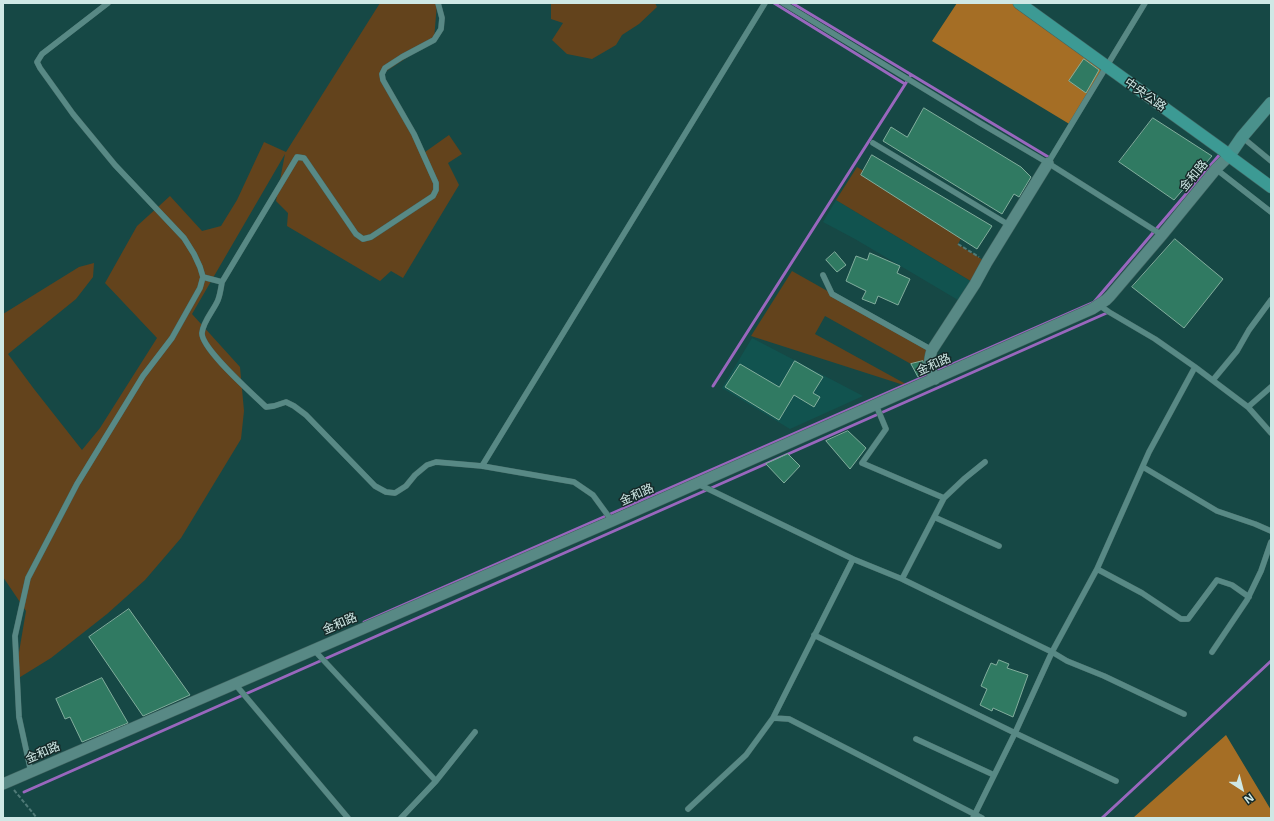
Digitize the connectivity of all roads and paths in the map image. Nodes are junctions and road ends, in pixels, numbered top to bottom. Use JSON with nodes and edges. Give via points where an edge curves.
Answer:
{"nodes":[{"id":1,"x":108,"y":3,"type":"edge"},
{"id":2,"x":438,"y":3,"type":"edge"},
{"id":3,"x":765,"y":3,"type":"edge"},
{"id":4,"x":783,"y":3,"type":"edge"},
{"id":5,"x":1019,"y":3,"type":"edge"},
{"id":6,"x":1145,"y":3,"type":"edge"},
{"id":7,"x":1105,"y":67,"type":"junction"},
{"id":8,"x":1271,"y":103,"type":"edge"},
{"id":9,"x":1242,"y":137,"type":"junction"},
{"id":10,"x":872,"y":143,"type":"dead end"},
{"id":11,"x":1229,"y":156,"type":"junction"},
{"id":12,"x":1271,"y":161,"type":"edge"},
{"id":13,"x":1048,"y":163,"type":"junction"},
{"id":14,"x":1216,"y":169,"type":"junction"},
{"id":15,"x":1271,"y":188,"type":"edge"},
{"id":16,"x":1271,"y":212,"type":"edge"},
{"id":17,"x":1010,"y":223,"type":"junction"},
{"id":18,"x":1162,"y":235,"type":"junction"},
{"id":19,"x":958,"y":244,"type":"dead end"},
{"id":20,"x":986,"y":262,"type":"junction"},
{"id":21,"x":823,"y":275,"type":"dead end"},
{"id":22,"x":203,"y":277,"type":"junction"},
{"id":23,"x":222,"y":282,"type":"junction"},
{"id":24,"x":1271,"y":300,"type":"edge"},
{"id":25,"x":1099,"y":304,"type":"junction"},
{"id":26,"x":932,"y":350,"type":"junction"},
{"id":27,"x":1195,"y":368,"type":"junction"},
{"id":28,"x":935,"y":379,"type":"junction"},
{"id":29,"x":1213,"y":380,"type":"junction"},
{"id":30,"x":1271,"y":386,"type":"edge"},
{"id":31,"x":876,"y":405,"type":"junction"},
{"id":32,"x":1248,"y":407,"type":"junction"},
{"id":33,"x":1271,"y":432,"type":"edge"},
{"id":34,"x":985,"y":462,"type":"dead end"},
{"id":35,"x":482,"y":466,"type":"junction"},
{"id":36,"x":1143,"y":467,"type":"junction"},
{"id":37,"x":698,"y":483,"type":"junction"},
{"id":38,"x":944,"y":498,"type":"junction"},
{"id":39,"x":934,"y":517,"type":"junction"},
{"id":40,"x":612,"y":521,"type":"junction"},
{"id":41,"x":1271,"y":531,"type":"edge"},
{"id":42,"x":1271,"y":542,"type":"edge"},
{"id":43,"x":998,"y":546,"type":"dead end"},
{"id":44,"x":853,"y":559,"type":"junction"},
{"id":45,"x":1263,"y":566,"type":"junction"},
{"id":46,"x":1271,"y":566,"type":"edge"},
{"id":47,"x":1096,"y":569,"type":"junction"},
{"id":48,"x":902,"y":579,"type":"junction"},
{"id":49,"x":1249,"y":597,"type":"junction"},
{"id":50,"x":814,"y":635,"type":"junction"},
{"id":51,"x":314,"y":650,"type":"junction"},
{"id":52,"x":1052,"y":652,"type":"junction"},
{"id":53,"x":1212,"y":652,"type":"dead end"},
{"id":54,"x":235,"y":684,"type":"junction"},
{"id":55,"x":1184,"y":714,"type":"dead end"},
{"id":56,"x":773,"y":718,"type":"junction"},
{"id":57,"x":475,"y":732,"type":"dead end"},
{"id":58,"x":1015,"y":733,"type":"junction"},
{"id":59,"x":916,"y":739,"type":"dead end"},
{"id":60,"x":30,"y":772,"type":"junction"},
{"id":61,"x":994,"y":775,"type":"junction"},
{"id":62,"x":436,"y":781,"type":"junction"},
{"id":63,"x":1116,"y":781,"type":"dead end"},
{"id":64,"x":5,"y":783,"type":"edge"},
{"id":65,"x":688,"y":810,"type":"dead end"},
{"id":66,"x":974,"y":816,"type":"edge"},
{"id":67,"x":37,"y":818,"type":"edge"},
{"id":68,"x":348,"y":818,"type":"edge"},
{"id":69,"x":401,"y":818,"type":"edge"},
{"id":70,"x":982,"y":818,"type":"edge"}],
"edges":[{"from":1,"to":22,"type":"lane","via":[[42,54],[38,62],[40,68],[73,114],[115,165],[184,238]]},
{"from":2,"to":23,"type":"lane","via":[[442,18],[441,29],[434,40],[402,56],[385,68],[382,74],[382,80],[414,134],[436,183],[433,196],[363,239],[356,234],[309,164],[304,158],[297,157]]},
{"from":3,"to":35,"type":"lane"},
{"from":4,"to":13,"type":"lane"},
{"from":5,"to":7,"type":"main road","name":"中央公路"},
{"from":6,"to":7,"type":"lane"},
{"from":7,"to":11,"type":"main road","name":"中央公路"},
{"from":7,"to":13,"type":"lane"},
{"from":8,"to":9,"type":"street"},
{"from":9,"to":11,"type":"street"},
{"from":9,"to":12,"type":"lane"},
{"from":10,"to":17,"type":"lane"},
{"from":11,"to":14,"type":"street","name":"金和路"},
{"from":11,"to":15,"type":"main road","name":"中央公路"},
{"from":13,"to":17,"type":"street"},
{"from":13,"to":18,"type":"lane"},
{"from":14,"to":16,"type":"lane"},
{"from":14,"to":18,"type":"street","name":"金和路"},
{"from":17,"to":20,"type":"street"},
{"from":18,"to":25,"type":"street","name":"金和路","via":[[1110,296]]},
{"from":19,"to":20,"type":"path"},
{"from":20,"to":26,"type":"street","via":[[975,284]]},
{"from":21,"to":26,"type":"lane","via":[[832,294]]},
{"from":22,"to":23,"type":"lane"},
{"from":22,"to":60,"type":"lane","via":[[200,288],[172,338],[143,376],[77,484],[28,578],[15,636],[19,717]]},
{"from":23,"to":35,"type":"lane","via":[[219,299],[202,333],[204,341],[234,377],[266,407],[286,402],[294,406],[376,486],[386,492],[395,493],[427,465],[436,462]]},
{"from":24,"to":29,"type":"lane","via":[[1248,330],[1237,351]]},
{"from":25,"to":27,"type":"lane"},
{"from":25,"to":28,"type":"street","name":"金和路"},
{"from":26,"to":28,"type":"street","via":[[929,360]]},
{"from":27,"to":29,"type":"lane"},
{"from":27,"to":36,"type":"lane"},
{"from":28,"to":31,"type":"street","name":"金和路"},
{"from":29,"to":32,"type":"lane"},
{"from":30,"to":32,"type":"lane"},
{"from":31,"to":37,"type":"street","name":"金和路"},
{"from":31,"to":38,"type":"lane","via":[[886,429],[862,463]]},
{"from":32,"to":33,"type":"lane"},
{"from":34,"to":38,"type":"lane"},
{"from":35,"to":40,"type":"lane","via":[[574,482],[593,495]]},
{"from":36,"to":41,"type":"lane","via":[[1217,511]]},
{"from":36,"to":47,"type":"lane"},
{"from":37,"to":40,"type":"street","name":"金和路"},
{"from":37,"to":44,"type":"lane"},
{"from":38,"to":39,"type":"lane"},
{"from":39,"to":43,"type":"lane"},
{"from":39,"to":48,"type":"lane"},
{"from":40,"to":51,"type":"street","name":"金和路"},
{"from":42,"to":45,"type":"lane"},
{"from":44,"to":48,"type":"lane"},
{"from":44,"to":50,"type":"lane"},
{"from":45,"to":46,"type":"lane"},
{"from":45,"to":49,"type":"lane"},
{"from":47,"to":49,"type":"lane","via":[[1142,593],[1181,619],[1188,619],[1217,580],[1232,585]]},
{"from":47,"to":52,"type":"lane"},
{"from":48,"to":52,"type":"lane"},
{"from":49,"to":53,"type":"lane"},
{"from":50,"to":56,"type":"lane"},
{"from":50,"to":58,"type":"lane"},
{"from":51,"to":54,"type":"street","name":"金和路"},
{"from":51,"to":62,"type":"lane"},
{"from":52,"to":55,"type":"lane","via":[[1067,662],[1104,676]]},
{"from":52,"to":58,"type":"lane"},
{"from":54,"to":60,"type":"street","name":"金和路"},
{"from":54,"to":68,"type":"lane"},
{"from":56,"to":65,"type":"lane","via":[[746,755]]},
{"from":56,"to":66,"type":"lane","via":[[789,719]]},
{"from":57,"to":62,"type":"lane"},
{"from":58,"to":61,"type":"lane"},
{"from":58,"to":63,"type":"lane"},
{"from":59,"to":61,"type":"lane"},
{"from":60,"to":64,"type":"street","name":"金和路"},
{"from":61,"to":66,"type":"lane"},
{"from":62,"to":69,"type":"lane"},
{"from":64,"to":67,"type":"path"},
{"from":66,"to":70,"type":"lane"}]}
